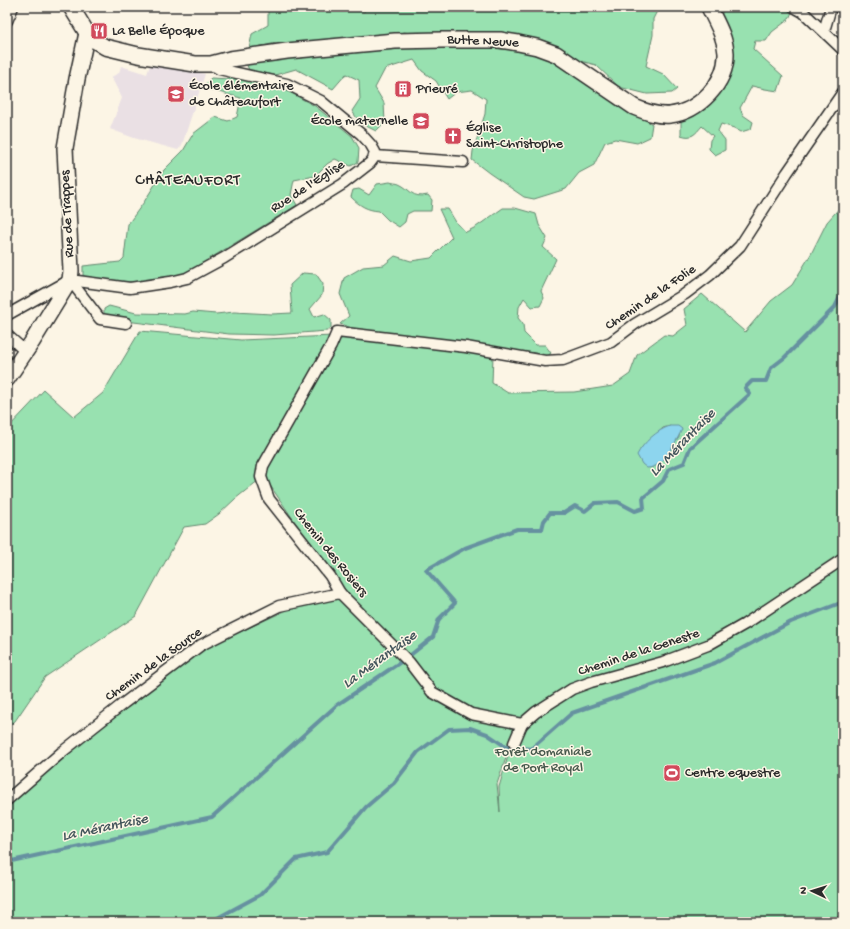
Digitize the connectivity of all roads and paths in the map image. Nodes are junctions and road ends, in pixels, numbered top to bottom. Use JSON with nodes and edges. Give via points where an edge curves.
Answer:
{"nodes":[{"id":1,"x":13,"y":7,"type":"edge"},
{"id":2,"x":72,"y":7,"type":"edge"},
{"id":3,"x":709,"y":7,"type":"edge"},
{"id":4,"x":794,"y":7,"type":"edge"},
{"id":5,"x":831,"y":7,"type":"edge"},
{"id":6,"x":7,"y":21,"type":"edge"},
{"id":7,"x":824,"y":31,"type":"junction"},
{"id":8,"x":87,"y":33,"type":"junction"},
{"id":9,"x":843,"y":50,"type":"edge"},
{"id":10,"x":211,"y":64,"type":"junction"},
{"id":11,"x":843,"y":92,"type":"edge"},
{"id":12,"x":375,"y":156,"type":"junction"},
{"id":13,"x":463,"y":162,"type":"dead end"},
{"id":14,"x":70,"y":280,"type":"junction"},
{"id":15,"x":7,"y":315,"type":"edge"},
{"id":16,"x":126,"y":323,"type":"dead end"},
{"id":17,"x":337,"y":332,"type":"joint"},
{"id":18,"x":7,"y":335,"type":"edge"},
{"id":19,"x":26,"y":352,"type":"junction"},
{"id":20,"x":7,"y":379,"type":"edge"},
{"id":21,"x":843,"y":559,"type":"edge"},
{"id":22,"x":340,"y":592,"type":"junction"},
{"id":23,"x":522,"y":724,"type":"junction"},
{"id":24,"x":514,"y":743,"type":"dead end"},
{"id":25,"x":7,"y":800,"type":"edge"}],
"edges":[{"from":1,"to":6,"type":"street"},
{"from":2,"to":8,"type":"street"},
{"from":3,"to":10,"type":"street","name":"Butte Neuve","via":[[721,30],[726,54],[724,67],[714,88],[695,106],[670,115],[658,115],[634,107],[556,54],[518,42],[500,40],[395,41],[254,55]]},
{"from":4,"to":7,"type":"street"},
{"from":5,"to":7,"type":"street"},
{"from":7,"to":9,"type":"street"},
{"from":8,"to":10,"type":"street","name":"Butte Neuve","via":[[105,47],[195,64]]},
{"from":8,"to":14,"type":"street","name":"Rue de Trappes","via":[[65,148]]},
{"from":10,"to":12,"type":"street","via":[[219,69],[287,84],[321,101],[361,134],[371,145]]},
{"from":11,"to":17,"type":"street","name":"Chemin de la Folie","via":[[740,246],[710,275],[685,294],[635,324],[611,342],[562,360],[545,361],[466,347]]},
{"from":12,"to":13,"type":"street"},
{"from":12,"to":14,"type":"street","name":"Rue de l'Église","via":[[343,184],[187,278],[130,288]]},
{"from":14,"to":15,"type":"street"},
{"from":14,"to":16,"type":"street","via":[[100,319]]},
{"from":14,"to":19,"type":"street"},
{"from":17,"to":22,"type":"street","name":"Chemin des Rosiers","via":[[263,466],[262,477],[269,499]]},
{"from":18,"to":19,"type":"street"},
{"from":19,"to":20,"type":"street"},
{"from":21,"to":23,"type":"street","name":"Chemin de la Geneste","via":[[708,646],[572,689]]},
{"from":22,"to":23,"type":"street","name":"Chemin des Rosiers","via":[[405,658],[432,692],[471,714]]},
{"from":22,"to":25,"type":"street","name":"Chemin de la Source","via":[[279,606],[201,645],[62,752]]},
{"from":23,"to":24,"type":"street","name":"Chemin de la Geneste"}]}
